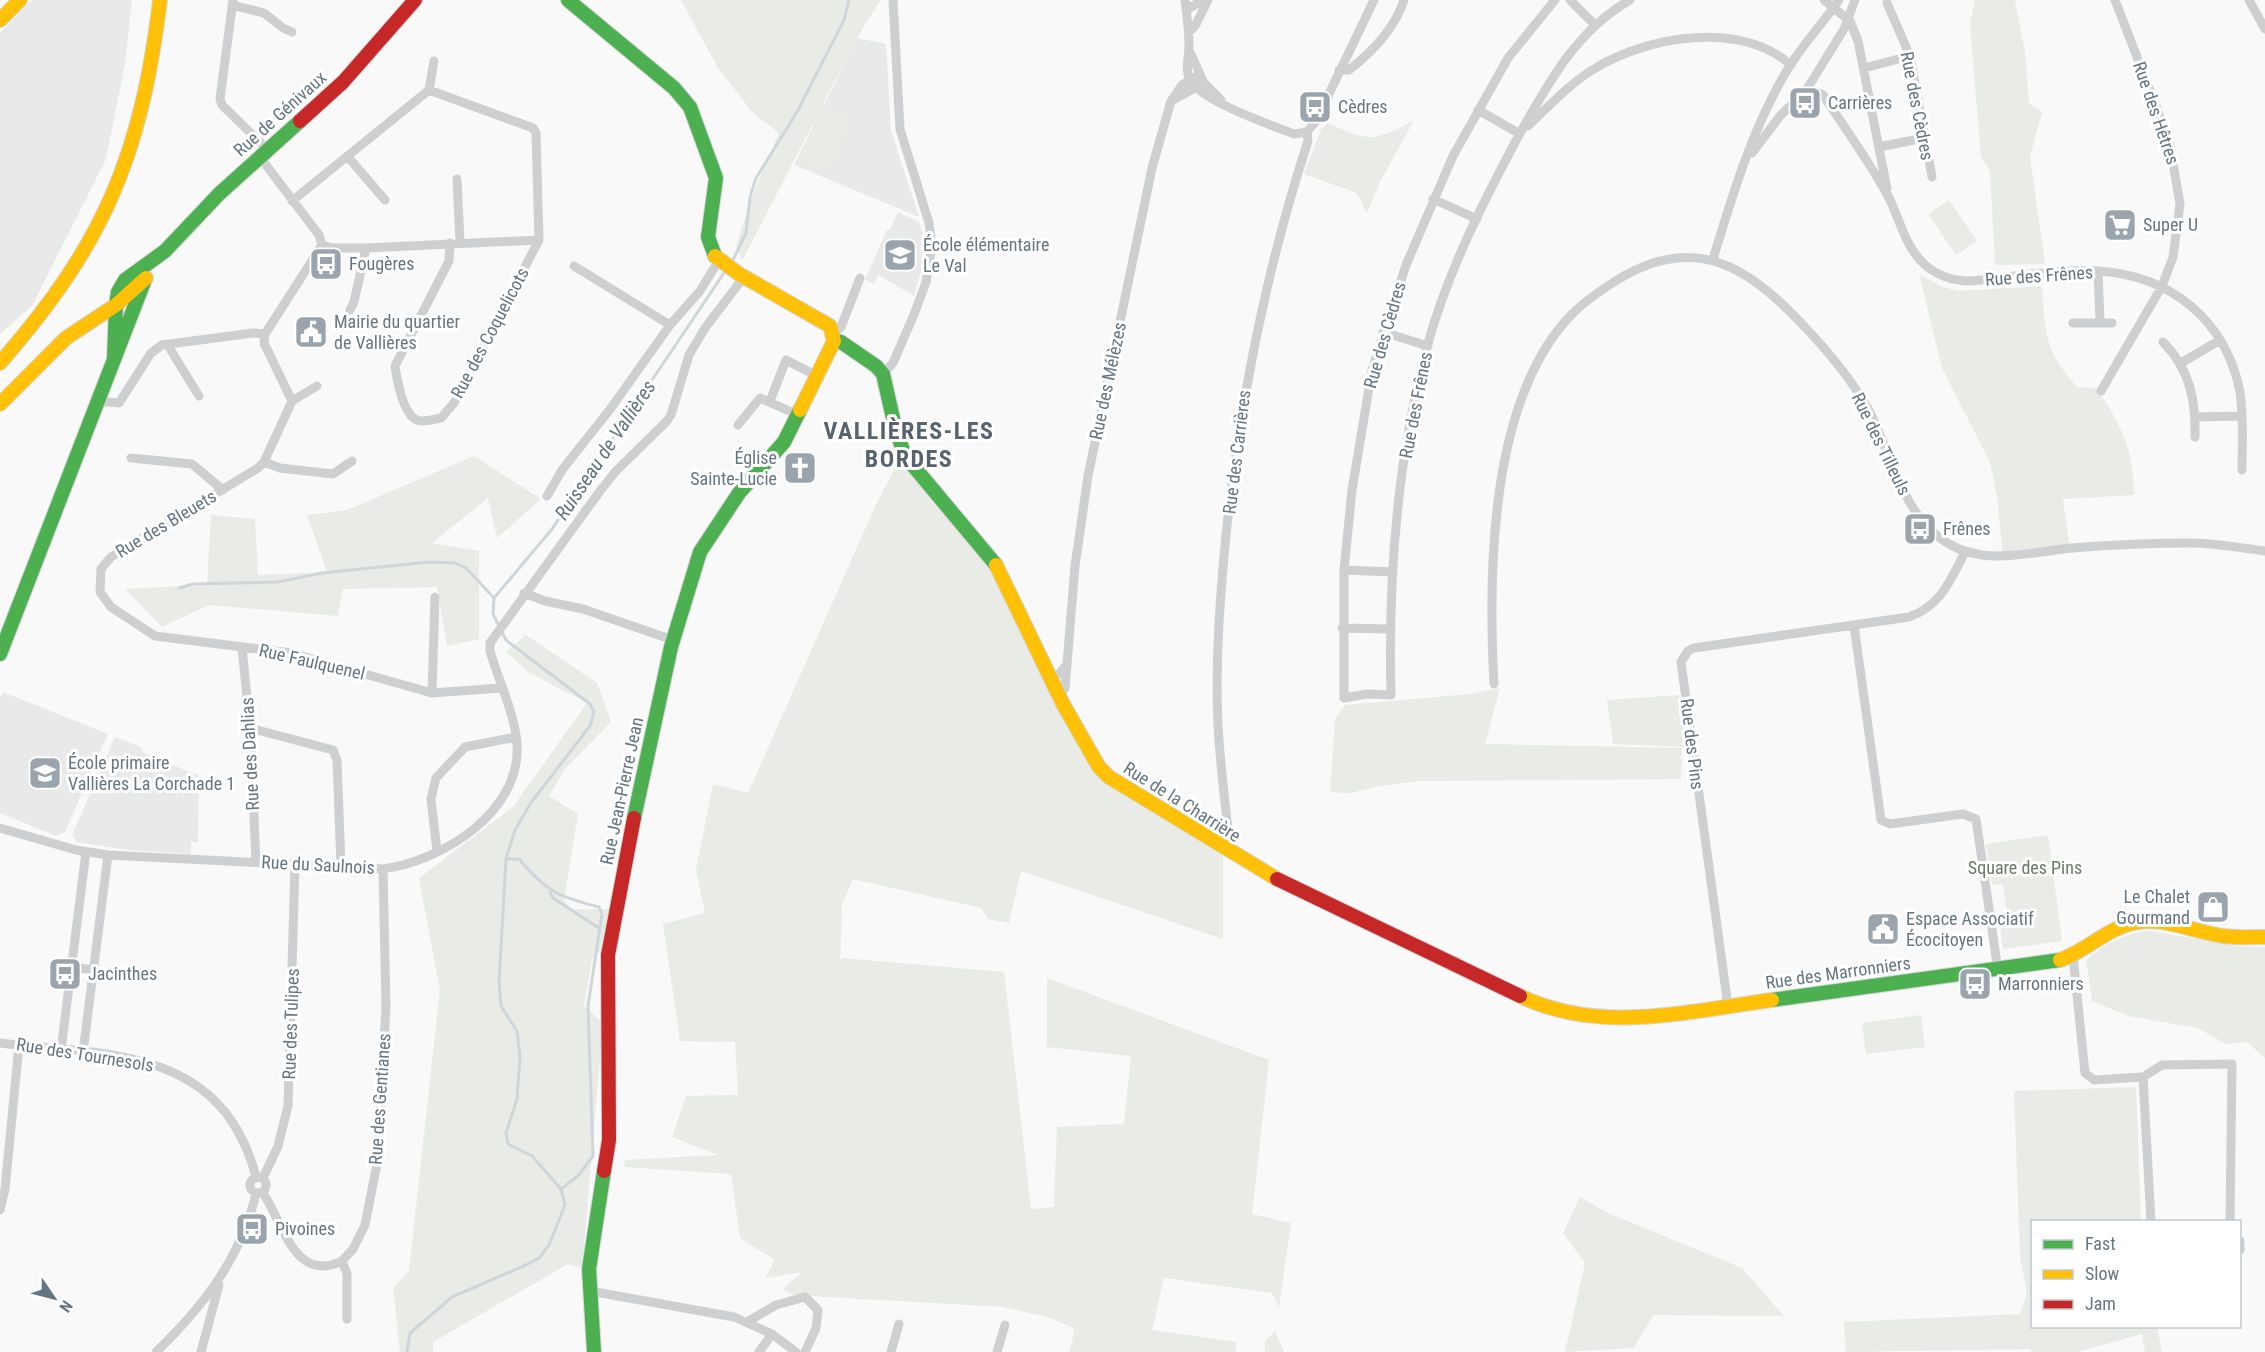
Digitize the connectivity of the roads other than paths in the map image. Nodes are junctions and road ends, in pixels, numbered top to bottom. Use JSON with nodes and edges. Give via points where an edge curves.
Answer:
{"nodes":[{"id":1,"x":20,"y":0,"type":"edge"},
{"id":2,"x":160,"y":0,"type":"edge"},
{"id":3,"x":414,"y":0,"type":"edge"},
{"id":4,"x":568,"y":0,"type":"edge"},
{"id":5,"x":893,"y":0,"type":"edge"},
{"id":6,"x":1203,"y":0,"type":"edge"},
{"id":7,"x":1208,"y":0,"type":"edge"},
{"id":8,"x":1374,"y":0,"type":"edge"},
{"id":9,"x":1404,"y":0,"type":"edge"},
{"id":10,"x":1555,"y":0,"type":"edge"},
{"id":11,"x":1570,"y":0,"type":"edge"},
{"id":12,"x":1630,"y":0,"type":"edge"},
{"id":13,"x":1824,"y":0,"type":"edge"},
{"id":14,"x":1855,"y":0,"type":"edge"},
{"id":15,"x":2115,"y":0,"type":"edge"},
{"id":16,"x":2248,"y":0,"type":"edge"},
{"id":17,"x":233,"y":3,"type":"edge"},
{"id":18,"x":1887,"y":3,"type":"dead end"},
{"id":19,"x":1836,"y":4,"type":"edge"},
{"id":20,"x":1186,"y":5,"type":"edge"},
{"id":21,"x":1848,"y":19,"type":"junction"},
{"id":22,"x":0,"y":20,"type":"edge"},
{"id":23,"x":1594,"y":24,"type":"junction"},
{"id":24,"x":2265,"y":29,"type":"edge"},
{"id":25,"x":292,"y":32,"type":"dead end"},
{"id":26,"x":1189,"y":32,"type":"junction"},
{"id":27,"x":1910,"y":56,"type":"junction"},
{"id":28,"x":434,"y":61,"type":"dead end"},
{"id":29,"x":1791,"y":65,"type":"junction"},
{"id":30,"x":1864,"y":68,"type":"junction"},
{"id":31,"x":1339,"y":70,"type":"junction"},
{"id":32,"x":1197,"y":81,"type":"junction"},
{"id":33,"x":1551,"y":81,"type":"junction"},
{"id":34,"x":1807,"y":89,"type":"junction"},
{"id":35,"x":429,"y":90,"type":"junction"},
{"id":36,"x":1561,"y":94,"type":"junction"},
{"id":37,"x":1768,"y":105,"type":"junction"},
{"id":38,"x":1478,"y":110,"type":"junction"},
{"id":39,"x":1780,"y":116,"type":"junction"},
{"id":40,"x":1307,"y":132,"type":"junction"},
{"id":41,"x":1520,"y":134,"type":"junction"},
{"id":42,"x":1924,"y":138,"type":"junction"},
{"id":43,"x":1879,"y":147,"type":"junction"},
{"id":44,"x":264,"y":154,"type":"junction"},
{"id":45,"x":348,"y":157,"type":"junction"},
{"id":46,"x":1882,"y":164,"type":"junction"},
{"id":47,"x":1744,"y":165,"type":"junction"},
{"id":48,"x":1871,"y":168,"type":"junction"},
{"id":49,"x":1932,"y":177,"type":"dead end"},
{"id":50,"x":457,"y":179,"type":"dead end"},
{"id":51,"x":1889,"y":198,"type":"junction"},
{"id":52,"x":1433,"y":199,"type":"junction"},
{"id":53,"x":385,"y":200,"type":"dead end"},
{"id":54,"x":292,"y":201,"type":"junction"},
{"id":55,"x":1477,"y":219,"type":"junction"},
{"id":56,"x":539,"y":240,"type":"junction"},
{"id":57,"x":455,"y":242,"type":"junction"},
{"id":58,"x":322,"y":244,"type":"junction"},
{"id":59,"x":366,"y":248,"type":"junction"},
{"id":60,"x":165,"y":251,"type":"junction"},
{"id":61,"x":1713,"y":259,"type":"junction"},
{"id":62,"x":720,"y":261,"type":"junction"},
{"id":63,"x":574,"y":266,"type":"dead end"},
{"id":64,"x":2098,"y":271,"type":"junction"},
{"id":65,"x":741,"y":275,"type":"junction"},
{"id":66,"x":146,"y":278,"type":"junction"},
{"id":67,"x":860,"y":278,"type":"dead end"},
{"id":68,"x":2162,"y":286,"type":"junction"},
{"id":69,"x":116,"y":305,"type":"junction"},
{"id":70,"x":350,"y":310,"type":"dead end"},
{"id":71,"x":2100,"y":321,"type":"junction"},
{"id":72,"x":2073,"y":323,"type":"dead end"},
{"id":73,"x":2112,"y":323,"type":"dead end"},
{"id":74,"x":670,"y":325,"type":"junction"},
{"id":75,"x":1383,"y":332,"type":"junction"},
{"id":76,"x":28,"y":334,"type":"junction"},
{"id":77,"x":265,"y":334,"type":"junction"},
{"id":78,"x":834,"y":338,"type":"junction"},
{"id":79,"x":2220,"y":340,"type":"junction"},
{"id":80,"x":2163,"y":342,"type":"dead end"},
{"id":81,"x":167,"y":344,"type":"junction"},
{"id":82,"x":1428,"y":346,"type":"junction"},
{"id":83,"x":114,"y":359,"type":"junction"},
{"id":84,"x":0,"y":363,"type":"edge"},
{"id":85,"x":2181,"y":363,"type":"junction"},
{"id":86,"x":0,"y":373,"type":"edge"},
{"id":87,"x":883,"y":374,"type":"junction"},
{"id":88,"x":816,"y":375,"type":"junction"},
{"id":89,"x":317,"y":386,"type":"dead end"},
{"id":90,"x":2101,"y":391,"type":"dead end"},
{"id":91,"x":200,"y":396,"type":"dead end"},
{"id":92,"x":292,"y":401,"type":"junction"},
{"id":93,"x":771,"y":401,"type":"junction"},
{"id":94,"x":96,"y":402,"type":"junction"},
{"id":95,"x":0,"y":404,"type":"edge"},
{"id":96,"x":796,"y":414,"type":"junction"},
{"id":97,"x":2242,"y":416,"type":"junction"},
{"id":98,"x":2195,"y":417,"type":"junction"},
{"id":99,"x":738,"y":425,"type":"dead end"},
{"id":100,"x":2195,"y":437,"type":"dead end"},
{"id":101,"x":131,"y":458,"type":"dead end"},
{"id":102,"x":352,"y":461,"type":"dead end"},
{"id":103,"x":264,"y":462,"type":"junction"},
{"id":104,"x":2242,"y":470,"type":"dead end"},
{"id":105,"x":223,"y":490,"type":"junction"},
{"id":106,"x":547,"y":496,"type":"dead end"},
{"id":107,"x":2265,"y":551,"type":"edge"},
{"id":108,"x":1965,"y":552,"type":"junction"},
{"id":109,"x":1344,"y":570,"type":"junction"},
{"id":110,"x":1392,"y":572,"type":"junction"},
{"id":111,"x":524,"y":593,"type":"junction"},
{"id":112,"x":435,"y":597,"type":"dead end"},
{"id":113,"x":1854,"y":625,"type":"junction"},
{"id":114,"x":1342,"y":628,"type":"junction"},
{"id":115,"x":1389,"y":629,"type":"junction"},
{"id":116,"x":155,"y":636,"type":"joint"},
{"id":117,"x":673,"y":640,"type":"junction"},
{"id":118,"x":242,"y":647,"type":"junction"},
{"id":119,"x":0,"y":654,"type":"edge"},
{"id":120,"x":1067,"y":664,"type":"junction"},
{"id":121,"x":1051,"y":677,"type":"junction"},
{"id":122,"x":1494,"y":684,"type":"dead end"},
{"id":123,"x":501,"y":688,"type":"junction"},
{"id":124,"x":432,"y":693,"type":"junction"},
{"id":125,"x":1059,"y":695,"type":"junction"},
{"id":126,"x":1391,"y":695,"type":"joint"},
{"id":127,"x":250,"y":728,"type":"junction"},
{"id":128,"x":516,"y":737,"type":"junction"},
{"id":129,"x":0,"y":828,"type":"edge"},
{"id":130,"x":1223,"y":849,"type":"junction"},
{"id":131,"x":437,"y":851,"type":"junction"},
{"id":132,"x":86,"y":852,"type":"junction"},
{"id":133,"x":108,"y":855,"type":"junction"},
{"id":134,"x":256,"y":862,"type":"junction"},
{"id":135,"x":295,"y":865,"type":"junction"},
{"id":136,"x":341,"y":866,"type":"junction"},
{"id":137,"x":382,"y":869,"type":"junction"},
{"id":138,"x":2265,"y":937,"type":"edge"},
{"id":139,"x":2073,"y":956,"type":"junction"},
{"id":140,"x":72,"y":967,"type":"junction"},
{"id":141,"x":93,"y":970,"type":"junction"},
{"id":142,"x":1998,"y":971,"type":"junction"},
{"id":143,"x":1728,"y":1006,"type":"junction"},
{"id":144,"x":0,"y":1043,"type":"edge"},
{"id":145,"x":19,"y":1045,"type":"junction"},
{"id":146,"x":62,"y":1050,"type":"junction"},
{"id":147,"x":83,"y":1052,"type":"junction"},
{"id":148,"x":2143,"y":1077,"type":"junction"},
{"id":149,"x":259,"y":1178,"type":"junction"},
{"id":150,"x":259,"y":1193,"type":"junction"},
{"id":151,"x":0,"y":1210,"type":"edge"},
{"id":152,"x":2151,"y":1220,"type":"edge"},
{"id":153,"x":2230,"y":1220,"type":"edge"},
{"id":154,"x":342,"y":1261,"type":"junction"},
{"id":155,"x":220,"y":1280,"type":"junction"},
{"id":156,"x":590,"y":1291,"type":"junction"},
{"id":157,"x":347,"y":1319,"type":"dead end"},
{"id":158,"x":747,"y":1322,"type":"junction"},
{"id":159,"x":898,"y":1324,"type":"dead end"},
{"id":160,"x":1005,"y":1325,"type":"dead end"},
{"id":161,"x":772,"y":1334,"type":"junction"},
{"id":162,"x":156,"y":1352,"type":"edge"},
{"id":163,"x":201,"y":1352,"type":"edge"},
{"id":164,"x":594,"y":1352,"type":"edge"},
{"id":165,"x":759,"y":1352,"type":"edge"},
{"id":166,"x":796,"y":1352,"type":"edge"},
{"id":167,"x":805,"y":1352,"type":"edge"},
{"id":168,"x":891,"y":1352,"type":"edge"},
{"id":169,"x":997,"y":1352,"type":"edge"}],
"edges":[{"from":1,"to":22,"type":"main road"},
{"from":2,"to":76,"type":"main road","via":[[147,99],[126,169],[87,251]]},
{"from":3,"to":44,"type":"main road","name":"Rue de Génivaux","via":[[344,82]]},
{"from":4,"to":62,"type":"main road","via":[[674,88],[690,107],[716,178],[708,237]]},
{"from":5,"to":87,"type":"street","via":[[900,129],[932,245],[926,282],[915,312],[893,363]]},
{"from":6,"to":20,"type":"street"},
{"from":7,"to":26,"type":"street"},
{"from":8,"to":31,"type":"street","name":"Rue des Carrières"},
{"from":9,"to":31,"type":"street","via":[[1390,28],[1372,51],[1349,70]]},
{"from":10,"to":38,"type":"street","name":"Rue des Cèdres","via":[[1508,57]]},
{"from":11,"to":23,"type":"street"},
{"from":12,"to":23,"type":"street","name":"Rue des Frênes"},
{"from":13,"to":19,"type":"street","name":"Rue des Frênes"},
{"from":14,"to":21,"type":"street"},
{"from":15,"to":68,"type":"street","name":"Rue des Hêtres","via":[[2175,164],[2179,227]]},
{"from":16,"to":24,"type":"street"},
{"from":17,"to":25,"type":"street","via":[[264,13]]},
{"from":17,"to":44,"type":"street","via":[[220,99],[264,146]]},
{"from":18,"to":27,"type":"street","name":"Rue des Cèdres"},
{"from":19,"to":21,"type":"street","name":"Rue des Frênes"},
{"from":19,"to":29,"type":"street"},
{"from":20,"to":26,"type":"street"},
{"from":21,"to":30,"type":"street","name":"Rue des Frênes"},
{"from":21,"to":34,"type":"street"},
{"from":23,"to":33,"type":"street","name":"Rue des Frênes"},
{"from":26,"to":32,"type":"street"},
{"from":27,"to":30,"type":"street"},
{"from":27,"to":42,"type":"street","name":"Rue des Cèdres"},
{"from":28,"to":35,"type":"street"},
{"from":29,"to":36,"type":"street","name":"Rue des Frênes","via":[[1761,45],[1726,37],[1701,37],[1624,55],[1595,68]]},
{"from":29,"to":37,"type":"street"},
{"from":30,"to":43,"type":"street","name":"Rue des Frênes"},
{"from":31,"to":40,"type":"street","name":"Rue des Carrières"},
{"from":32,"to":40,"type":"street","via":[[1202,95],[1294,134]]},
{"from":32,"to":120,"type":"street","name":"Rue des Mélèzes","via":[[1171,101],[1152,168],[1088,476]]},
{"from":33,"to":36,"type":"street"},
{"from":33,"to":41,"type":"street","name":"Rue des Frênes"},
{"from":34,"to":39,"type":"street"},
{"from":34,"to":48,"type":"street","name":"Rue des Frênes","via":[[1823,95]]},
{"from":35,"to":45,"type":"street"},
{"from":35,"to":56,"type":"street","via":[[533,128]]},
{"from":36,"to":41,"type":"street","name":"Rue des Frênes"},
{"from":37,"to":39,"type":"street"},
{"from":37,"to":47,"type":"street"},
{"from":38,"to":41,"type":"street"},
{"from":38,"to":52,"type":"street","name":"Rue des Cèdres"},
{"from":39,"to":47,"type":"street"},
{"from":40,"to":130,"type":"street","name":"Rue des Carrières","via":[[1308,141],[1256,326],[1230,496],[1217,657],[1218,724],[1228,836]]},
{"from":41,"to":55,"type":"street","name":"Rue des Frênes"},
{"from":42,"to":43,"type":"street"},
{"from":42,"to":49,"type":"street","name":"Rue des Cèdres"},
{"from":43,"to":46,"type":"street","name":"Rue des Frênes"},
{"from":44,"to":54,"type":"street","via":[[264,162]]},
{"from":44,"to":60,"type":"main road","name":"Rue de Génivaux"},
{"from":45,"to":53,"type":"street"},
{"from":45,"to":54,"type":"street"},
{"from":46,"to":48,"type":"street"},
{"from":46,"to":51,"type":"street","name":"Rue des Frênes"},
{"from":47,"to":61,"type":"street"},
{"from":48,"to":51,"type":"street","name":"Rue des Frênes"},
{"from":50,"to":57,"type":"street"},
{"from":51,"to":64,"type":"street","name":"Rue des Frênes","via":[[1921,261],[1940,275],[1957,281]]},
{"from":52,"to":55,"type":"street"},
{"from":52,"to":75,"type":"street","name":"Rue des Cèdres"},
{"from":54,"to":58,"type":"street"},
{"from":55,"to":82,"type":"street","name":"Rue des Frênes","via":[[1449,282]]},
{"from":56,"to":57,"type":"street"},
{"from":56,"to":57,"type":"street","name":"Rue des Coquelicots","via":[[454,403],[441,418],[415,420],[408,412],[395,366]]},
{"from":57,"to":59,"type":"street"},
{"from":58,"to":59,"type":"street","via":[[332,248]]},
{"from":58,"to":77,"type":"street"},
{"from":59,"to":70,"type":"street"},
{"from":60,"to":66,"type":"main road","name":"Rue de Génivaux"},
{"from":60,"to":69,"type":"main road","name":"Rue de Génivaux","via":[[125,280]]},
{"from":61,"to":108,"type":"street","name":"Rue des Tilleuls","via":[[1743,273],[1773,296],[1835,360],[1866,406],[1909,504],[1932,531]]},
{"from":61,"to":122,"type":"street","name":"Rue des Tilleuls","via":[[1695,256],[1657,260],[1598,291],[1571,315],[1533,372],[1510,441],[1498,511],[1491,596]]},
{"from":62,"to":65,"type":"main road"},
{"from":62,"to":74,"type":"street"},
{"from":63,"to":74,"type":"street"},
{"from":64,"to":68,"type":"street","name":"Rue des Frênes"},
{"from":64,"to":71,"type":"street"},
{"from":65,"to":78,"type":"main road","via":[[807,310],[830,326]]},
{"from":65,"to":111,"type":"street","via":[[689,355],[671,415],[616,471]]},
{"from":66,"to":69,"type":"main road"},
{"from":66,"to":83,"type":"main road","name":"Rue de Génivaux"},
{"from":67,"to":78,"type":"street"},
{"from":68,"to":79,"type":"street","name":"Rue des Frênes","via":[[2192,306]]},
{"from":68,"to":90,"type":"street","name":"Rue des Hêtres"},
{"from":69,"to":83,"type":"main road","name":"Rue de Génivaux"},
{"from":69,"to":95,"type":"main road","via":[[66,338]]},
{"from":71,"to":72,"type":"street"},
{"from":71,"to":73,"type":"street"},
{"from":74,"to":106,"type":"street","via":[[562,470]]},
{"from":75,"to":82,"type":"street"},
{"from":75,"to":109,"type":"street","name":"Rue des Cèdres","via":[[1372,370],[1359,447]]},
{"from":76,"to":84,"type":"main road"},
{"from":76,"to":86,"type":"main road"},
{"from":77,"to":81,"type":"street"},
{"from":77,"to":92,"type":"street","via":[[264,343]]},
{"from":78,"to":87,"type":"main road"},
{"from":78,"to":88,"type":"main road","name":"Rue Jean-Pierre Jean"},
{"from":79,"to":85,"type":"street"},
{"from":79,"to":97,"type":"street","name":"Rue des Frênes","via":[[2237,384]]},
{"from":80,"to":85,"type":"street"},
{"from":81,"to":91,"type":"street"},
{"from":81,"to":94,"type":"street","via":[[151,354],[119,403]]},
{"from":82,"to":110,"type":"street","name":"Rue des Frênes","via":[[1411,415]]},
{"from":83,"to":94,"type":"main road","name":"Rue de Génivaux"},
{"from":85,"to":98,"type":"street","via":[[2192,391]]},
{"from":87,"to":121,"type":"main road","name":"Rue de la Charrière","via":[[906,456],[1001,571]]},
{"from":88,"to":93,"type":"street","via":[[786,360]]},
{"from":88,"to":96,"type":"main road","name":"Rue Jean-Pierre Jean"},
{"from":89,"to":92,"type":"street"},
{"from":92,"to":103,"type":"street"},
{"from":93,"to":96,"type":"street"},
{"from":93,"to":99,"type":"street","via":[[758,399]]},
{"from":94,"to":119,"type":"main road","name":"Rue de Génivaux"},
{"from":96,"to":117,"type":"main road","name":"Rue Jean-Pierre Jean","via":[[784,442],[741,491],[700,552]]},
{"from":97,"to":98,"type":"street"},
{"from":97,"to":104,"type":"street","name":"Rue des Frênes"},
{"from":98,"to":100,"type":"street"},
{"from":101,"to":105,"type":"street","name":"Rue des Bleuets","via":[[192,464]]},
{"from":102,"to":103,"type":"street","via":[[333,474],[280,468]]},
{"from":103,"to":105,"type":"street","name":"Rue des Bleuets"},
{"from":105,"to":116,"type":"street","name":"Rue des Bleuets","via":[[111,557],[101,569],[98,585],[104,599]]},
{"from":107,"to":108,"type":"street","name":"Rue des Tilleuls","via":[[2193,543],[2087,547],[2003,556]]},
{"from":108,"to":113,"type":"street","name":"Rue des Pins","via":[[1946,589],[1930,607],[1909,617]]},
{"from":109,"to":110,"type":"street"},
{"from":109,"to":114,"type":"street","name":"Rue des Cèdres"},
{"from":110,"to":115,"type":"street","name":"Rue des Frênes"},
{"from":111,"to":117,"type":"street"},
{"from":111,"to":123,"type":"street","name":"Rue du Saulnois","via":[[490,643]]},
{"from":112,"to":124,"type":"street"},
{"from":113,"to":142,"type":"street","via":[[1881,820],[1890,824],[1963,814],[1976,819]]},
{"from":113,"to":143,"type":"street","name":"Rue des Pins","via":[[1694,648],[1681,662]]},
{"from":114,"to":115,"type":"street"},
{"from":114,"to":126,"type":"street","name":"Rue des Cèdres","via":[[1344,698]]},
{"from":115,"to":126,"type":"street","name":"Rue des Frênes"},
{"from":116,"to":118,"type":"street","name":"Rue Faulquenel"},
{"from":117,"to":156,"type":"main road","name":"Rue Jean-Pierre Jean","via":[[608,955],[609,1140],[589,1269]]},
{"from":118,"to":124,"type":"street","name":"Rue Faulquenel","via":[[291,653]]},
{"from":118,"to":127,"type":"street","name":"Rue des Dahlias"},
{"from":120,"to":121,"type":"street"},
{"from":120,"to":125,"type":"street","name":"Rue des Mélèzes","via":[[1067,681]]},
{"from":121,"to":125,"type":"main road","name":"Rue de la Charrière"},
{"from":123,"to":124,"type":"street","name":"Rue Faulquenel"},
{"from":123,"to":128,"type":"street","name":"Rue du Saulnois"},
{"from":125,"to":130,"type":"main road","name":"Rue de la Charrière","via":[[1099,767],[1109,777]]},
{"from":127,"to":134,"type":"street","name":"Rue des Dahlias"},
{"from":127,"to":136,"type":"street","via":[[333,750],[337,760]]},
{"from":128,"to":131,"type":"street","name":"Rue du Saulnois","via":[[516,765],[504,796],[482,821]]},
{"from":128,"to":131,"type":"street","via":[[465,747],[436,778],[431,799]]},
{"from":129,"to":132,"type":"street","name":"Rue du Saulnois"},
{"from":130,"to":143,"type":"main road","name":"Rue de la Charrière","via":[[1299,890],[1553,1010],[1627,1019]]},
{"from":131,"to":137,"type":"street","name":"Rue du Saulnois"},
{"from":132,"to":133,"type":"street","name":"Rue du Saulnois"},
{"from":132,"to":140,"type":"street"},
{"from":133,"to":134,"type":"street","name":"Rue du Saulnois"},
{"from":133,"to":141,"type":"street"},
{"from":134,"to":135,"type":"street","name":"Rue du Saulnois"},
{"from":135,"to":136,"type":"street","name":"Rue du Saulnois"},
{"from":135,"to":149,"type":"street","name":"Rue des Tulipes","via":[[288,1106],[278,1146]]},
{"from":136,"to":137,"type":"street","name":"Rue du Saulnois"},
{"from":137,"to":154,"type":"street","name":"Rue des Gentianes","via":[[386,1008],[377,1164],[365,1225]]},
{"from":138,"to":139,"type":"main road","name":"Rue des Marronniers","via":[[2224,936],[2168,922],[2137,922],[2101,936]]},
{"from":139,"to":142,"type":"main road","name":"Rue des Marronniers"},
{"from":139,"to":148,"type":"street","via":[[2085,1073],[2094,1080]]},
{"from":140,"to":141,"type":"street"},
{"from":140,"to":146,"type":"street"},
{"from":141,"to":147,"type":"street"},
{"from":142,"to":143,"type":"main road","name":"Rue des Marronniers"},
{"from":144,"to":145,"type":"street","name":"Rue des Tournesols"},
{"from":145,"to":146,"type":"street","name":"Rue des Tournesols"},
{"from":145,"to":151,"type":"street"},
{"from":146,"to":147,"type":"street","name":"Rue des Tournesols"},
{"from":147,"to":149,"type":"street","name":"Rue des Tournesols","via":[[144,1062],[178,1074],[195,1085],[226,1113]]},
{"from":148,"to":152,"type":"street"},
{"from":148,"to":153,"type":"street","via":[[2162,1065],[2232,1064]]},
{"from":149,"to":150,"type":"street"},
{"from":150,"to":154,"type":"street","via":[[302,1260],[319,1267]]},
{"from":150,"to":155,"type":"street"},
{"from":154,"to":157,"type":"street"},
{"from":155,"to":162,"type":"street"},
{"from":155,"to":163,"type":"street"},
{"from":156,"to":158,"type":"street"},
{"from":156,"to":164,"type":"main road","name":"Rue Jean-Pierre Jean"},
{"from":158,"to":161,"type":"street"},
{"from":158,"to":167,"type":"street","via":[[776,1305],[805,1297],[818,1310],[816,1328]]},
{"from":159,"to":168,"type":"street"},
{"from":160,"to":169,"type":"street"},
{"from":161,"to":165,"type":"street"},
{"from":161,"to":166,"type":"street"}]}
